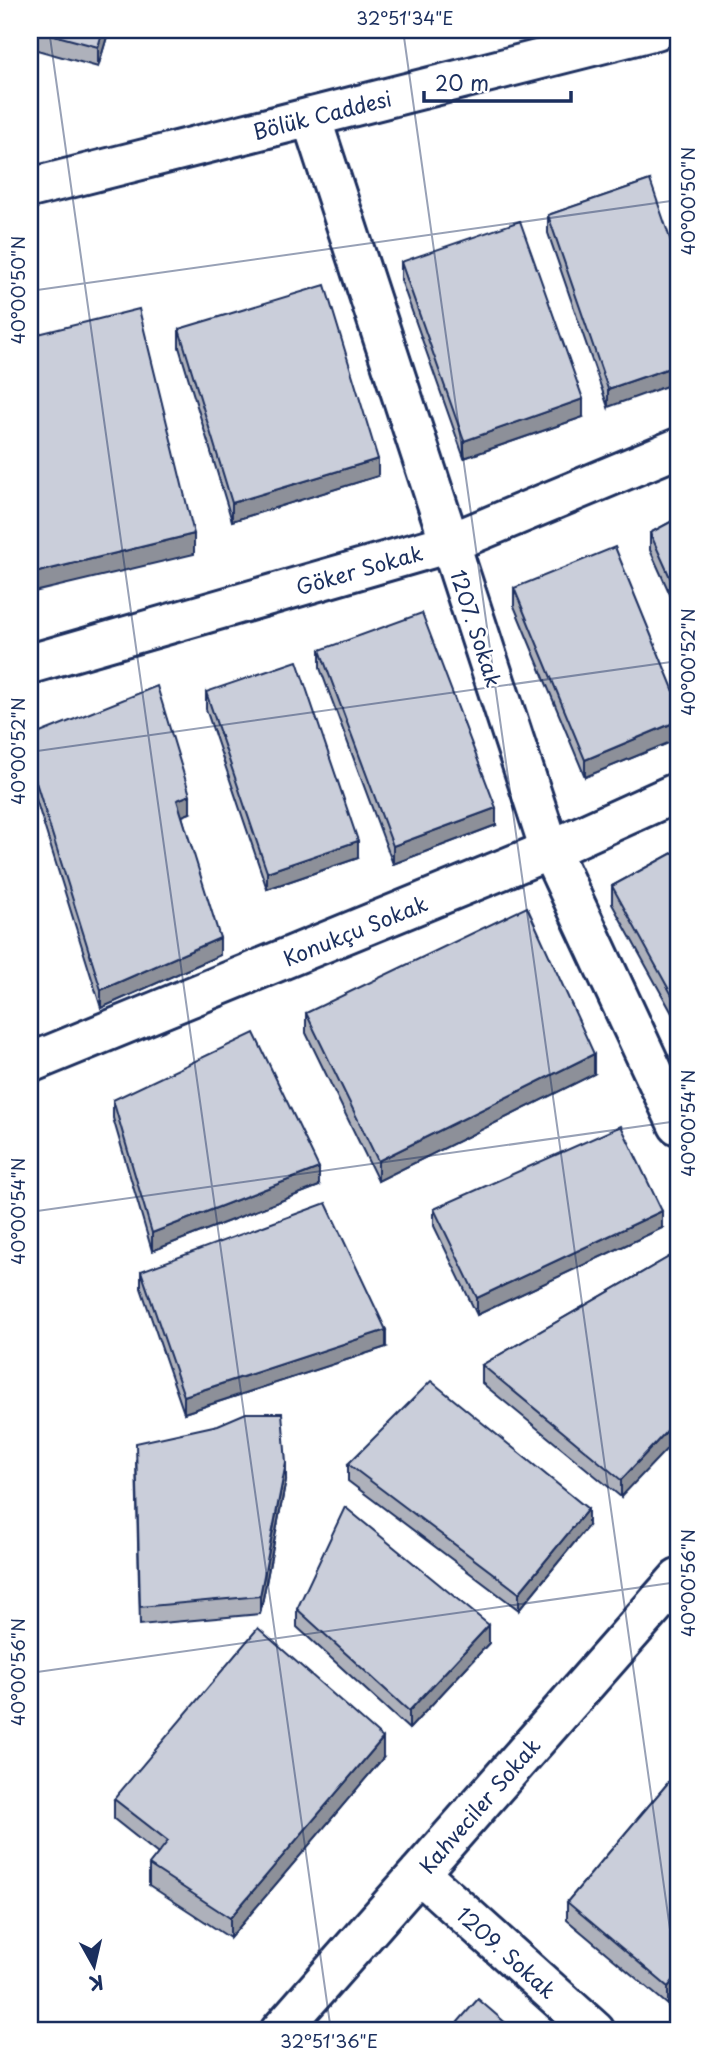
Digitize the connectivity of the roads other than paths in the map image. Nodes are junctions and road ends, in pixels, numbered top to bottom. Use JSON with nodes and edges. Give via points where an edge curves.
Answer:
{"nodes":[{"id":1,"x":634,"y":33,"type":"edge"},
{"id":2,"x":311,"y":117,"type":"junction"},
{"id":3,"x":30,"y":188,"type":"edge"},
{"id":4,"x":678,"y":448,"type":"edge"},
{"id":5,"x":450,"y":542,"type":"junction"},
{"id":6,"x":30,"y":664,"type":"edge"},
{"id":7,"x":678,"y":792,"type":"edge"},
{"id":8,"x":550,"y":850,"type":"junction"},
{"id":9,"x":30,"y":1063,"type":"edge"},
{"id":10,"x":678,"y":1125,"type":"edge"},
{"id":11,"x":678,"y":1579,"type":"edge"},
{"id":12,"x":419,"y":1873,"type":"junction"},
{"id":13,"x":280,"y":2031,"type":"edge"},
{"id":14,"x":595,"y":2031,"type":"edge"}],
"edges":[{"from":1,"to":2,"type":"street","name":"Bölük Caddesi"},
{"from":2,"to":3,"type":"street","name":"Bölük Caddesi"},
{"from":2,"to":5,"type":"street","name":"1207. Sokak"},
{"from":4,"to":5,"type":"street","name":"Göker Sokak"},
{"from":5,"to":6,"type":"street","name":"Göker Sokak"},
{"from":5,"to":8,"type":"street","name":"1207. Sokak"},
{"from":7,"to":8,"type":"street","name":"Konukçu Sokak"},
{"from":8,"to":9,"type":"street","name":"Konukçu Sokak"},
{"from":8,"to":10,"type":"street","name":"1207. Sokak"},
{"from":11,"to":12,"type":"street","name":"Kahveciler Sokak"},
{"from":12,"to":13,"type":"street","name":"Kahveciler Sokak"},
{"from":12,"to":14,"type":"street","name":"1209. Sokak"}]}
